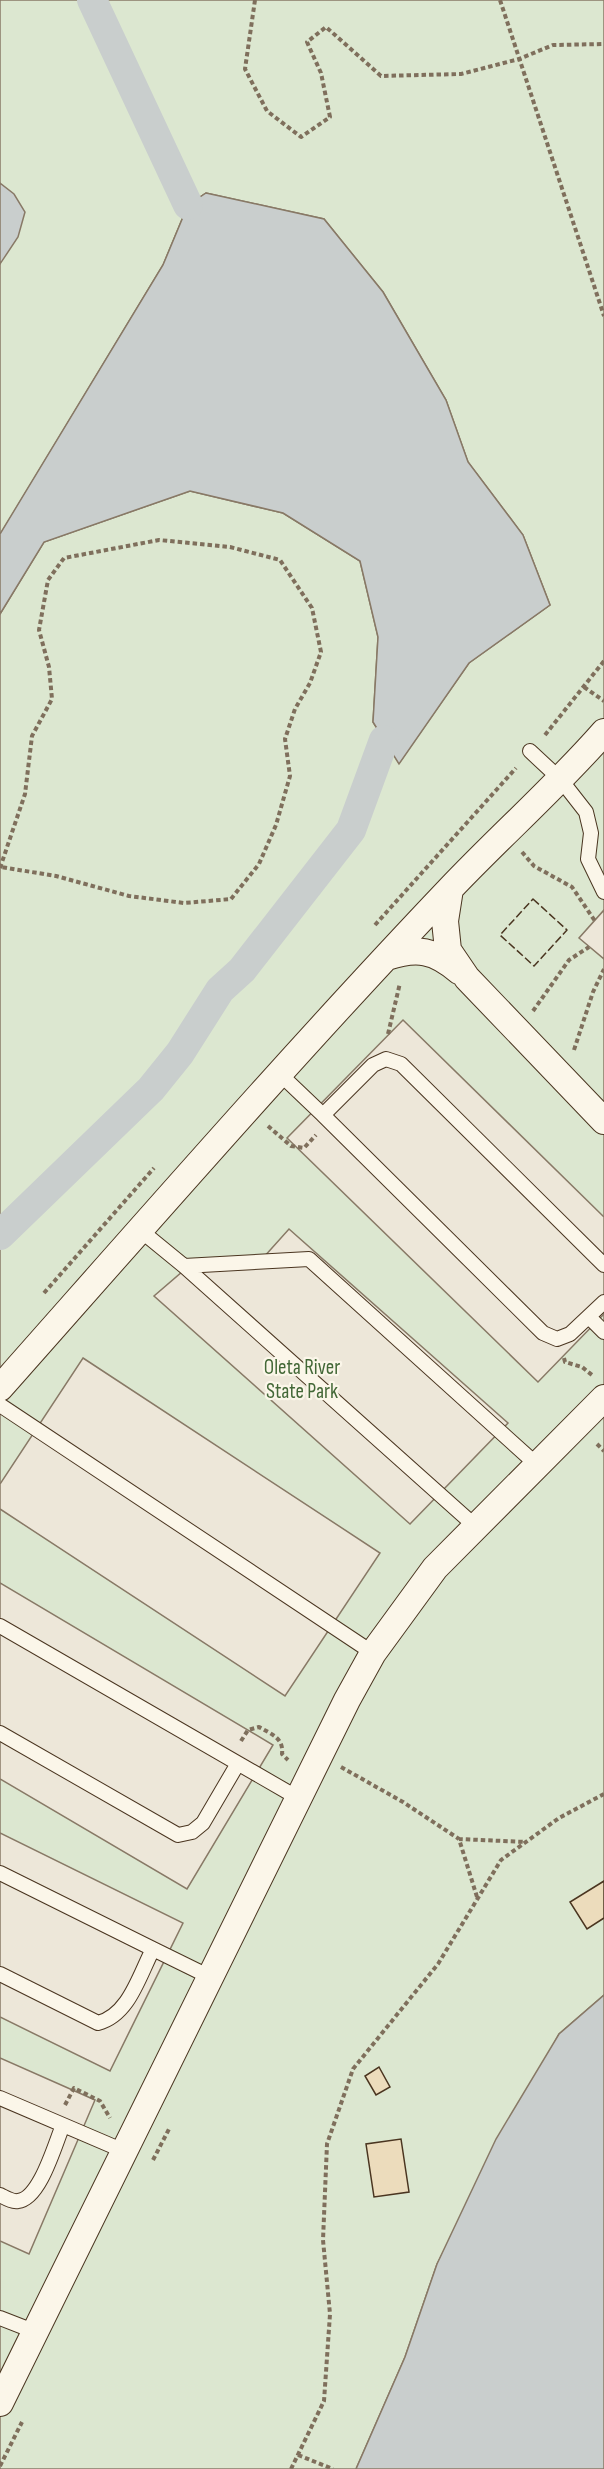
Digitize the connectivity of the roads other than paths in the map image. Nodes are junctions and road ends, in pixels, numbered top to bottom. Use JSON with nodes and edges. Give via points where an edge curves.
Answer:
{"nodes":[{"id":1,"x":604,"y":732,"type":"edge"},
{"id":2,"x":530,"y":751,"type":"dead end"},
{"id":3,"x":561,"y":780,"type":"junction"},
{"id":4,"x":450,"y":889,"type":"junction"},
{"id":5,"x":604,"y":892,"type":"edge"},
{"id":6,"x":398,"y":953,"type":"junction"},
{"id":7,"x":466,"y":977,"type":"junction"},
{"id":8,"x":280,"y":1074,"type":"junction"},
{"id":9,"x":323,"y":1115,"type":"junction"},
{"id":10,"x":604,"y":1121,"type":"edge"},
{"id":11,"x":140,"y":1230,"type":"junction"},
{"id":12,"x":604,"y":1265,"type":"edge"},
{"id":13,"x":184,"y":1266,"type":"junction"},
{"id":14,"x":604,"y":1302,"type":"edge"},
{"id":15,"x":589,"y":1317,"type":"junction"},
{"id":16,"x":604,"y":1332,"type":"edge"},
{"id":17,"x":0,"y":1388,"type":"edge"},
{"id":18,"x":600,"y":1388,"type":"edge"},
{"id":19,"x":0,"y":1405,"type":"edge"},
{"id":20,"x":536,"y":1464,"type":"junction"},
{"id":21,"x":475,"y":1526,"type":"junction"},
{"id":22,"x":0,"y":1626,"type":"edge"},
{"id":23,"x":373,"y":1653,"type":"junction"},
{"id":24,"x":0,"y":1733,"type":"edge"},
{"id":25,"x":237,"y":1765,"type":"junction"},
{"id":26,"x":298,"y":1798,"type":"junction"},
{"id":27,"x":0,"y":1873,"type":"edge"},
{"id":28,"x":153,"y":1949,"type":"junction"},
{"id":29,"x":0,"y":1974,"type":"edge"},
{"id":30,"x":210,"y":1977,"type":"junction"},
{"id":31,"x":0,"y":2098,"type":"edge"},
{"id":32,"x":63,"y":2125,"type":"junction"},
{"id":33,"x":124,"y":2151,"type":"junction"},
{"id":34,"x":0,"y":2195,"type":"edge"},
{"id":35,"x":0,"y":2318,"type":"edge"},
{"id":36,"x":36,"y":2332,"type":"junction"},
{"id":37,"x":0,"y":2403,"type":"edge"}],
"edges":[{"from":1,"to":3,"type":"street"},
{"from":2,"to":3,"type":"lane"},
{"from":3,"to":4,"type":"street"},
{"from":3,"to":5,"type":"lane","via":[[586,812],[591,833],[588,859]]},
{"from":4,"to":6,"type":"street"},
{"from":4,"to":7,"type":"street","via":[[445,921],[448,950]]},
{"from":6,"to":7,"type":"street","via":[[430,953]]},
{"from":6,"to":8,"type":"street"},
{"from":7,"to":10,"type":"street"},
{"from":8,"to":9,"type":"lane"},
{"from":8,"to":11,"type":"street"},
{"from":9,"to":12,"type":"lane","via":[[373,1065],[386,1059],[401,1064]]},
{"from":9,"to":15,"type":"lane","via":[[543,1333],[557,1339],[570,1334]]},
{"from":11,"to":13,"type":"lane"},
{"from":11,"to":17,"type":"street"},
{"from":13,"to":20,"type":"lane","via":[[309,1258]]},
{"from":13,"to":21,"type":"lane"},
{"from":14,"to":15,"type":"lane"},
{"from":15,"to":16,"type":"lane"},
{"from":18,"to":20,"type":"street"},
{"from":19,"to":23,"type":"lane"},
{"from":20,"to":21,"type":"street"},
{"from":21,"to":23,"type":"street","via":[[435,1568]]},
{"from":22,"to":25,"type":"lane"},
{"from":23,"to":26,"type":"street"},
{"from":24,"to":25,"type":"lane","via":[[178,1835],[192,1832],[203,1823]]},
{"from":25,"to":26,"type":"lane"},
{"from":26,"to":30,"type":"street"},
{"from":27,"to":28,"type":"lane"},
{"from":28,"to":29,"type":"lane","via":[[121,2012],[98,2023]]},
{"from":28,"to":30,"type":"lane"},
{"from":30,"to":33,"type":"street"},
{"from":31,"to":32,"type":"lane"},
{"from":32,"to":33,"type":"lane"},
{"from":32,"to":34,"type":"lane","via":[[36,2191],[15,2202]]},
{"from":33,"to":36,"type":"street"},
{"from":35,"to":36,"type":"lane"},
{"from":36,"to":37,"type":"street"}]}
